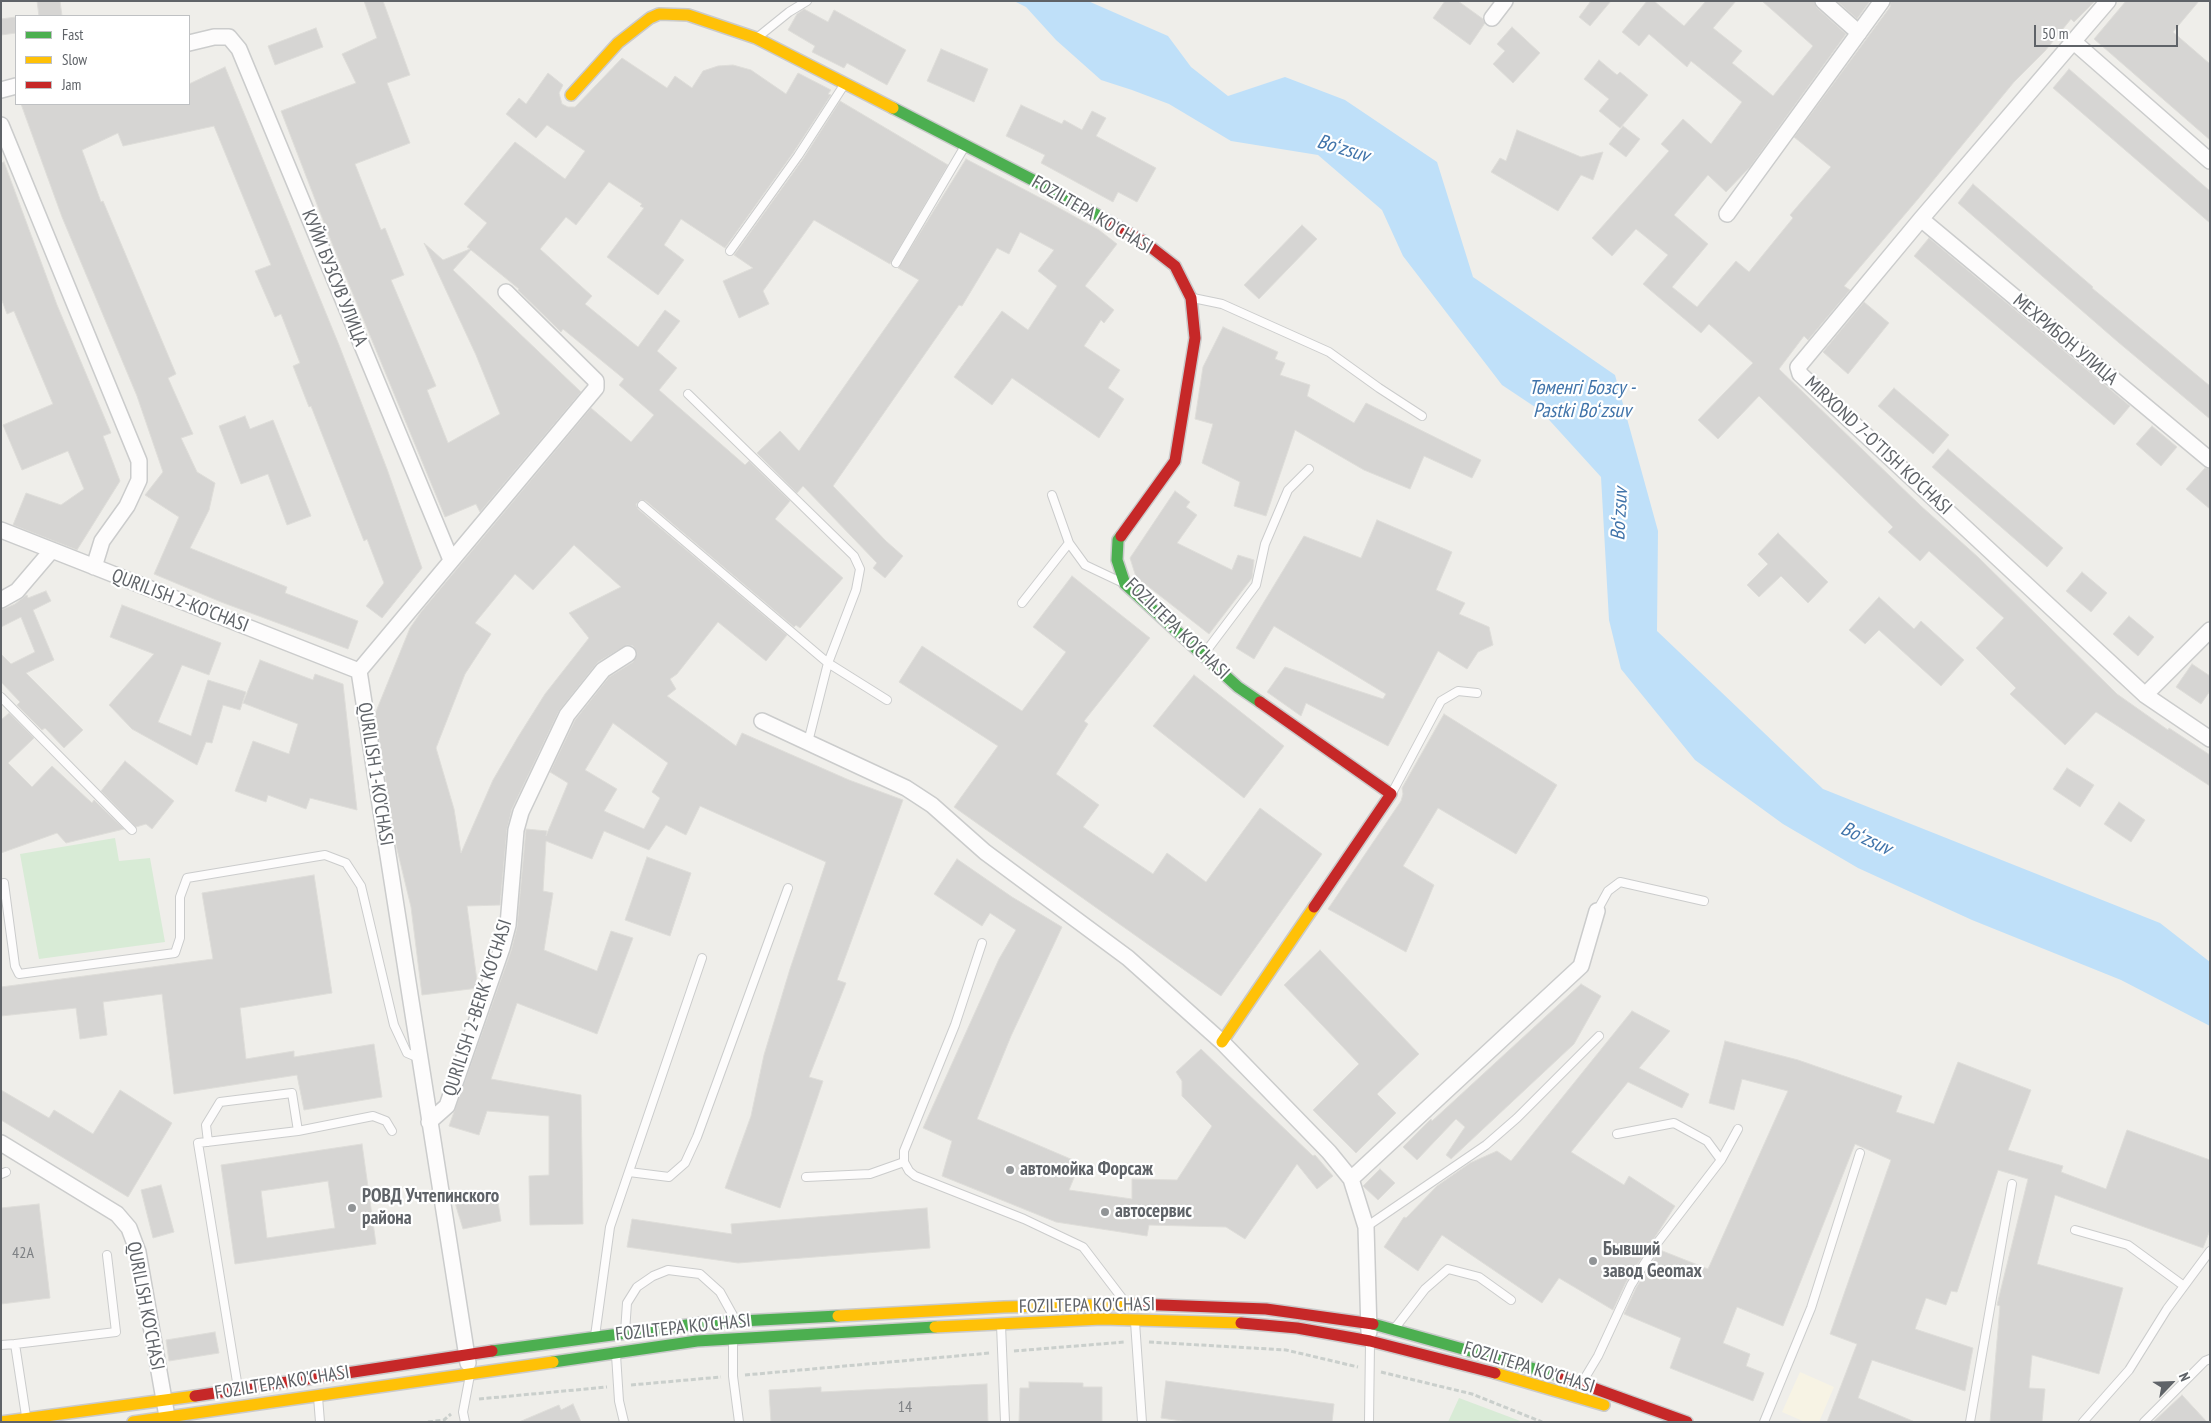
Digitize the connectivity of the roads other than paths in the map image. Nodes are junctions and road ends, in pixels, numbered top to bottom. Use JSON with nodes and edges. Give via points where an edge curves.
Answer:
{"nodes":[{"id":1,"x":807,"y":1,"type":"edge"},
{"id":2,"x":1505,"y":1,"type":"edge"},
{"id":3,"x":1824,"y":1,"type":"edge"},
{"id":4,"x":1882,"y":1,"type":"edge"},
{"id":5,"x":2108,"y":1,"type":"edge"},
{"id":6,"x":1492,"y":18,"type":"dead end"},
{"id":7,"x":1859,"y":33,"type":"junction"},
{"id":8,"x":756,"y":38,"type":"junction"},
{"id":9,"x":2074,"y":42,"type":"junction"},
{"id":10,"x":190,"y":43,"type":"edge"},
{"id":11,"x":845,"y":83,"type":"junction"},
{"id":12,"x":15,"y":86,"type":"edge"},
{"id":13,"x":1,"y":90,"type":"edge"},
{"id":14,"x":571,"y":95,"type":"dead end"},
{"id":15,"x":1,"y":125,"type":"edge"},
{"id":16,"x":965,"y":146,"type":"junction"},
{"id":17,"x":2210,"y":161,"type":"edge"},
{"id":18,"x":1726,"y":214,"type":"dead end"},
{"id":19,"x":1921,"y":219,"type":"junction"},
{"id":20,"x":730,"y":251,"type":"dead end"},
{"id":21,"x":896,"y":263,"type":"dead end"},
{"id":22,"x":506,"y":292,"type":"dead end"},
{"id":23,"x":1191,"y":298,"type":"junction"},
{"id":24,"x":688,"y":394,"type":"dead end"},
{"id":25,"x":1422,"y":416,"type":"dead end"},
{"id":26,"x":2210,"y":460,"type":"edge"},
{"id":27,"x":1309,"y":469,"type":"dead end"},
{"id":28,"x":1052,"y":495,"type":"dead end"},
{"id":29,"x":642,"y":505,"type":"dead end"},
{"id":30,"x":1,"y":530,"type":"edge"},
{"id":31,"x":1069,"y":544,"type":"junction"},
{"id":32,"x":52,"y":550,"type":"junction"},
{"id":33,"x":450,"y":560,"type":"junction"},
{"id":34,"x":94,"y":567,"type":"junction"},
{"id":35,"x":1125,"y":584,"type":"junction"},
{"id":36,"x":1,"y":600,"type":"edge"},
{"id":37,"x":1022,"y":603,"type":"dead end"},
{"id":38,"x":2210,"y":630,"type":"edge"},
{"id":39,"x":628,"y":654,"type":"dead end"},
{"id":40,"x":1203,"y":655,"type":"junction"},
{"id":41,"x":828,"y":663,"type":"junction"},
{"id":42,"x":359,"y":671,"type":"junction"},
{"id":43,"x":1477,"y":693,"type":"dead end"},
{"id":44,"x":2145,"y":695,"type":"junction"},
{"id":45,"x":1,"y":697,"type":"edge"},
{"id":46,"x":888,"y":700,"type":"dead end"},
{"id":47,"x":762,"y":721,"type":"dead end"},
{"id":48,"x":2210,"y":739,"type":"edge"},
{"id":49,"x":808,"y":742,"type":"junction"},
{"id":50,"x":1391,"y":794,"type":"junction"},
{"id":51,"x":132,"y":830,"type":"dead end"},
{"id":52,"x":4,"y":883,"type":"dead end"},
{"id":53,"x":788,"y":888,"type":"dead end"},
{"id":54,"x":1704,"y":901,"type":"dead end"},
{"id":55,"x":1597,"y":911,"type":"joint"},
{"id":56,"x":982,"y":944,"type":"dead end"},
{"id":57,"x":702,"y":958,"type":"dead end"},
{"id":58,"x":1599,"y":1036,"type":"dead end"},
{"id":59,"x":1222,"y":1042,"type":"junction"},
{"id":60,"x":419,"y":1058,"type":"junction"},
{"id":61,"x":430,"y":1122,"type":"junction"},
{"id":62,"x":1738,"y":1129,"type":"dead end"},
{"id":63,"x":298,"y":1130,"type":"junction"},
{"id":64,"x":392,"y":1131,"type":"dead end"},
{"id":65,"x":1616,"y":1134,"type":"dead end"},
{"id":66,"x":208,"y":1142,"type":"junction"},
{"id":67,"x":1,"y":1144,"type":"edge"},
{"id":68,"x":1860,"y":1153,"type":"dead end"},
{"id":69,"x":1721,"y":1160,"type":"junction"},
{"id":70,"x":904,"y":1162,"type":"junction"},
{"id":71,"x":629,"y":1172,"type":"junction"},
{"id":72,"x":806,"y":1177,"type":"dead end"},
{"id":73,"x":1351,"y":1179,"type":"junction"},
{"id":74,"x":2012,"y":1184,"type":"dead end"},
{"id":75,"x":1366,"y":1227,"type":"junction"},
{"id":76,"x":2076,"y":1230,"type":"dead end"},
{"id":77,"x":2210,"y":1251,"type":"edge"},
{"id":78,"x":107,"y":1254,"type":"dead end"},
{"id":79,"x":2184,"y":1286,"type":"junction"},
{"id":80,"x":1511,"y":1300,"type":"dead end"},
{"id":81,"x":1126,"y":1304,"type":"junction"},
{"id":82,"x":1134,"y":1320,"type":"junction"},
{"id":83,"x":736,"y":1321,"type":"junction"},
{"id":84,"x":1001,"y":1323,"type":"junction"},
{"id":85,"x":1369,"y":1324,"type":"junction"},
{"id":86,"x":1394,"y":1330,"type":"junction"},
{"id":87,"x":625,"y":1334,"type":"junction"},
{"id":88,"x":595,"y":1338,"type":"junction"},
{"id":89,"x":733,"y":1339,"type":"junction"},
{"id":90,"x":1370,"y":1341,"type":"junction"},
{"id":91,"x":15,"y":1344,"type":"junction"},
{"id":92,"x":1,"y":1345,"type":"edge"},
{"id":93,"x":616,"y":1353,"type":"junction"},
{"id":94,"x":466,"y":1355,"type":"junction"},
{"id":95,"x":2210,"y":1359,"type":"edge"},
{"id":96,"x":470,"y":1373,"type":"junction"},
{"id":97,"x":1582,"y":1382,"type":"junction"},
{"id":98,"x":238,"y":1390,"type":"junction"},
{"id":99,"x":318,"y":1395,"type":"junction"},
{"id":100,"x":164,"y":1401,"type":"junction"},
{"id":101,"x":1614,"y":1409,"type":"dead end"},
{"id":102,"x":167,"y":1417,"type":"junction"},
{"id":103,"x":26,"y":1418,"type":"junction"},
{"id":104,"x":1,"y":1422,"type":"edge"},
{"id":105,"x":133,"y":1422,"type":"edge"},
{"id":106,"x":320,"y":1422,"type":"edge"},
{"id":107,"x":465,"y":1422,"type":"edge"},
{"id":108,"x":624,"y":1422,"type":"edge"},
{"id":109,"x":739,"y":1422,"type":"edge"},
{"id":110,"x":1005,"y":1422,"type":"edge"},
{"id":111,"x":1142,"y":1422,"type":"edge"},
{"id":112,"x":1369,"y":1422,"type":"edge"},
{"id":113,"x":1687,"y":1422,"type":"edge"},
{"id":114,"x":1764,"y":1422,"type":"edge"},
{"id":115,"x":1970,"y":1422,"type":"edge"},
{"id":116,"x":2083,"y":1422,"type":"edge"},
{"id":117,"x":2144,"y":1422,"type":"edge"}],
"edges":[{"from":1,"to":8,"type":"lane"},
{"from":2,"to":6,"type":"street"},
{"from":3,"to":7,"type":"street"},
{"from":4,"to":7,"type":"street"},
{"from":5,"to":9,"type":"street","name":"MIRXOND 7-O'TISH KO'CHASI"},
{"from":7,"to":18,"type":"street"},
{"from":8,"to":11,"type":"main road","name":"FOZILTEPA KO'CHASI"},
{"from":8,"to":14,"type":"main road","name":"FOZILTEPA KO'CHASI","via":[[688,15],[659,14],[618,43]]},
{"from":9,"to":17,"type":"street"},
{"from":9,"to":19,"type":"street","name":"MIRXOND 7-O'TISH KO'CHASI"},
{"from":10,"to":33,"type":"street","name":"КУЙИ БУЗСУВ УЛИЦА","via":[[214,36],[229,37],[240,49]]},
{"from":11,"to":16,"type":"main road","name":"FOZILTEPA KO'CHASI"},
{"from":11,"to":20,"type":"lane"},
{"from":12,"to":13,"type":"street"},
{"from":15,"to":34,"type":"street","via":[[139,461],[139,480],[127,506],[102,542]]},
{"from":16,"to":21,"type":"lane"},
{"from":16,"to":23,"type":"main road","name":"FOZILTEPA KO'CHASI","via":[[1143,241],[1175,266]]},
{"from":19,"to":26,"type":"street","name":"МЕХРИБОН УЛИЦА"},
{"from":19,"to":44,"type":"street","name":"MIRXOND 7-O'TISH KO'CHASI","via":[[1801,362],[1798,367],[1800,374]]},
{"from":22,"to":33,"type":"street","via":[[596,381],[596,388]]},
{"from":23,"to":25,"type":"lane","via":[[1222,304],[1329,352]]},
{"from":23,"to":35,"type":"main road","name":"FOZILTEPA KO'CHASI","via":[[1196,338],[1175,461],[1118,540],[1116,560]]},
{"from":24,"to":41,"type":"lane","via":[[854,556],[860,569],[856,590]]},
{"from":27,"to":40,"type":"lane","via":[[1288,490],[1264,544],[1256,585]]},
{"from":28,"to":31,"type":"lane"},
{"from":29,"to":41,"type":"lane"},
{"from":30,"to":32,"type":"street","name":"QURILISH 2-KO'CHASI"},
{"from":31,"to":35,"type":"lane","via":[[1085,565]]},
{"from":31,"to":37,"type":"lane"},
{"from":32,"to":34,"type":"street","name":"QURILISH 2-KO'CHASI"},
{"from":32,"to":36,"type":"street","via":[[17,591]]},
{"from":33,"to":42,"type":"street"},
{"from":34,"to":42,"type":"street","name":"QURILISH 2-KO'CHASI"},
{"from":35,"to":40,"type":"main road","name":"FOZILTEPA KO'CHASI"},
{"from":38,"to":44,"type":"street"},
{"from":39,"to":61,"type":"street","name":"QURILISH 2-BERK KO'CHASI","via":[[603,670],[567,715],[521,812],[502,948],[447,1106]]},
{"from":40,"to":50,"type":"main road","name":"FOZILTEPA KO'CHASI","via":[[1238,687]]},
{"from":41,"to":46,"type":"lane"},
{"from":41,"to":49,"type":"lane"},
{"from":42,"to":60,"type":"street","name":"QURILISH 1-KO'CHASI"},
{"from":43,"to":50,"type":"lane","via":[[1458,691],[1441,701]]},
{"from":44,"to":48,"type":"street","name":"MIRXOND 7-O'TISH KO'CHASI"},
{"from":45,"to":51,"type":"lane"},
{"from":47,"to":49,"type":"street"},
{"from":49,"to":59,"type":"street","via":[[906,788],[932,804],[985,852],[1128,958]]},
{"from":50,"to":59,"type":"main road"},
{"from":52,"to":60,"type":"lane","via":[[15,966],[19,974],[175,953],[180,938],[180,897],[187,878],[325,855],[346,863],[361,886],[394,1025],[407,1053]]},
{"from":53,"to":71,"type":"lane","via":[[685,1163],[669,1177]]},
{"from":54,"to":55,"type":"lane","via":[[1620,882],[1608,891]]},
{"from":55,"to":73,"type":"street","via":[[1581,966]]},
{"from":56,"to":70,"type":"lane","via":[[955,1025],[904,1151]]},
{"from":57,"to":71,"type":"lane"},
{"from":58,"to":75,"type":"lane","via":[[1517,1118],[1486,1144]]},
{"from":59,"to":73,"type":"street"},
{"from":60,"to":61,"type":"street","name":"QURILISH 1-KO'CHASI"},
{"from":61,"to":94,"type":"street","name":"QURILISH 1-KO'CHASI"},
{"from":62,"to":69,"type":"lane"},
{"from":63,"to":64,"type":"lane","via":[[373,1116],[386,1121]]},
{"from":63,"to":66,"type":"lane"},
{"from":63,"to":66,"type":"lane","via":[[292,1093],[220,1102],[206,1125]]},
{"from":65,"to":69,"type":"lane","via":[[1674,1123],[1707,1141]]},
{"from":66,"to":98,"type":"lane","via":[[198,1143]]},
{"from":67,"to":100,"type":"street","name":"QURILISH KO'CHASI","via":[[117,1214],[129,1228],[138,1252]]},
{"from":68,"to":114,"type":"lane","via":[[1811,1308]]},
{"from":69,"to":97,"type":"lane","via":[[1658,1242],[1631,1285],[1598,1356]]},
{"from":70,"to":72,"type":"lane","via":[[870,1174]]},
{"from":70,"to":81,"type":"lane","via":[[915,1176],[1024,1218],[1083,1247]]},
{"from":71,"to":88,"type":"lane","via":[[610,1227]]},
{"from":73,"to":75,"type":"street"},
{"from":74,"to":115,"type":"lane"},
{"from":75,"to":85,"type":"street"},
{"from":76,"to":79,"type":"lane","via":[[2128,1245]]},
{"from":77,"to":79,"type":"lane"},
{"from":78,"to":91,"type":"lane","via":[[116,1332]]},
{"from":79,"to":116,"type":"lane","via":[[2129,1370]]},
{"from":80,"to":86,"type":"lane","via":[[1479,1277],[1448,1270],[1425,1289]]},
{"from":81,"to":83,"type":"main road","name":"FOZILTEPA KO'CHASI"},
{"from":81,"to":85,"type":"main road","name":"FOZILTEPA KO'CHASI","via":[[1266,1309]]},
{"from":82,"to":84,"type":"main road","name":"FOZILTEPA KO'CHASI"},
{"from":82,"to":90,"type":"main road","name":"FOZILTEPA KO'CHASI","via":[[1231,1322],[1297,1328]]},
{"from":82,"to":111,"type":"lane"},
{"from":83,"to":87,"type":"main road","name":"FOZILTEPA KO'CHASI"},
{"from":83,"to":87,"type":"lane","via":[[720,1292],[700,1274],[668,1270],[636,1287],[627,1304]]},
{"from":84,"to":89,"type":"main road","name":"FOZILTEPA KO'CHASI"},
{"from":84,"to":110,"type":"lane"},
{"from":85,"to":86,"type":"main road","name":"FOZILTEPA KO'CHASI"},
{"from":85,"to":90,"type":"street"},
{"from":86,"to":97,"type":"main road","name":"FOZILTEPA KO'CHASI"},
{"from":87,"to":88,"type":"main road","name":"FOZILTEPA KO'CHASI"},
{"from":88,"to":94,"type":"main road","name":"FOZILTEPA KO'CHASI"},
{"from":89,"to":93,"type":"main road","name":"FOZILTEPA KO'CHASI"},
{"from":89,"to":109,"type":"lane","via":[[733,1376]]},
{"from":90,"to":101,"type":"main road","name":"FOZILTEPA KO'CHASI","via":[[1508,1376]]},
{"from":90,"to":112,"type":"lane"},
{"from":91,"to":92,"type":"lane"},
{"from":91,"to":103,"type":"lane"},
{"from":93,"to":96,"type":"main road","name":"FOZILTEPA KO'CHASI"},
{"from":93,"to":108,"type":"lane"},
{"from":94,"to":96,"type":"street","name":"QURILISH 1-KO'CHASI"},
{"from":94,"to":98,"type":"main road","name":"FOZILTEPA KO'CHASI"},
{"from":95,"to":117,"type":"lane","via":[[2204,1361]]},
{"from":96,"to":99,"type":"main road","name":"FOZILTEPA KO'CHASI"},
{"from":96,"to":107,"type":"lane","via":[[463,1412]]},
{"from":97,"to":113,"type":"main road","name":"FOZILTEPA KO'CHASI"},
{"from":98,"to":100,"type":"main road","name":"FOZILTEPA KO'CHASI"},
{"from":99,"to":102,"type":"main road","name":"FOZILTEPA KO'CHASI"},
{"from":99,"to":106,"type":"lane"},
{"from":100,"to":102,"type":"street","name":"QURILISH KO'CHASI"},
{"from":100,"to":103,"type":"main road","name":"FOZILTEPA KO'CHASI"},
{"from":102,"to":105,"type":"main road","name":"FOZILTEPA KO'CHASI"},
{"from":103,"to":104,"type":"main road","name":"FOZILTEPA KO'CHASI"}]}
